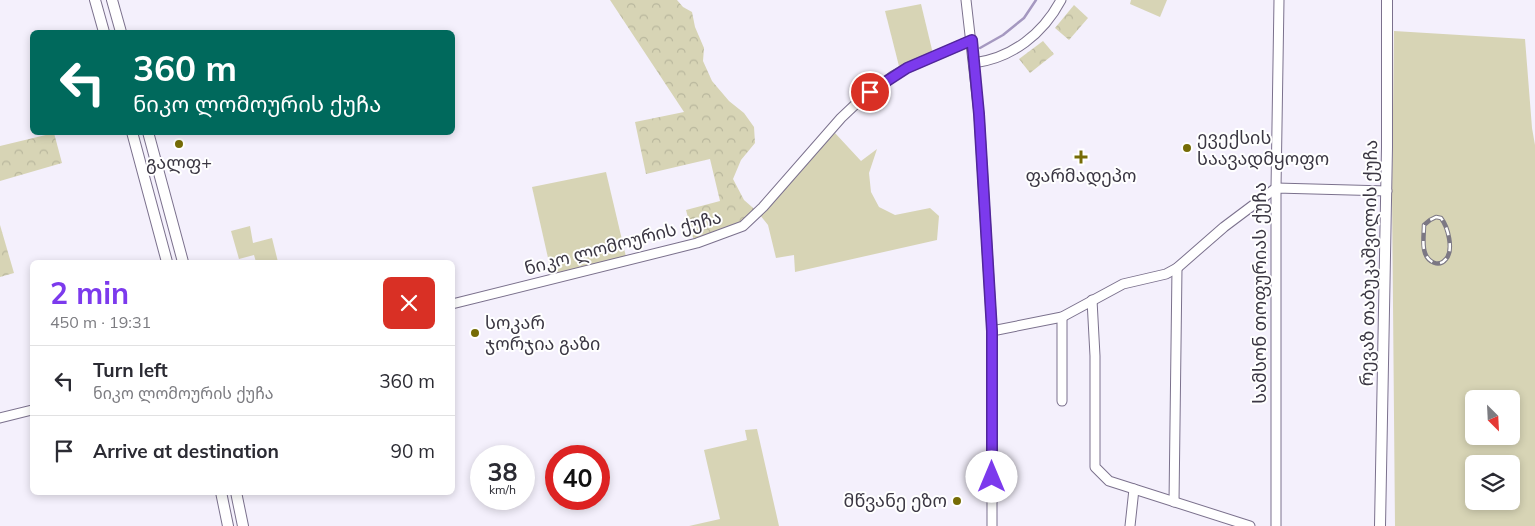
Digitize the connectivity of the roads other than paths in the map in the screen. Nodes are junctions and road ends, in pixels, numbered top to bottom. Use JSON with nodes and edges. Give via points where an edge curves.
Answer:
{"nodes":[{"id":1,"x":96,"y":0,"type":"edge"},
{"id":2,"x":112,"y":0,"type":"edge"},
{"id":3,"x":966,"y":0,"type":"edge"},
{"id":4,"x":1061,"y":0,"type":"edge"},
{"id":5,"x":1279,"y":0,"type":"edge"},
{"id":6,"x":1388,"y":0,"type":"edge"},
{"id":7,"x":104,"y":30,"type":"edge"},
{"id":8,"x":120,"y":30,"type":"edge"},
{"id":9,"x":972,"y":40,"type":"junction"},
{"id":10,"x":974,"y":62,"type":"junction"},
{"id":11,"x":133,"y":135,"type":"edge"},
{"id":12,"x":149,"y":135,"type":"edge"},
{"id":13,"x":1276,"y":188,"type":"junction"},
{"id":14,"x":1387,"y":191,"type":"junction"},
{"id":15,"x":166,"y":260,"type":"edge"},
{"id":16,"x":182,"y":260,"type":"edge"},
{"id":17,"x":1177,"y":268,"type":"junction"},
{"id":18,"x":1092,"y":300,"type":"junction"},
{"id":19,"x":455,"y":303,"type":"edge"},
{"id":20,"x":1062,"y":317,"type":"junction"},
{"id":21,"x":992,"y":331,"type":"junction"},
{"id":22,"x":1062,"y":401,"type":"dead end"},
{"id":23,"x":30,"y":410,"type":"edge"},
{"id":24,"x":0,"y":418,"type":"edge"},
{"id":25,"x":1134,"y":489,"type":"junction"},
{"id":26,"x":222,"y":495,"type":"edge"},
{"id":27,"x":237,"y":495,"type":"edge"},
{"id":28,"x":1174,"y":502,"type":"junction"},
{"id":29,"x":228,"y":526,"type":"edge"},
{"id":30,"x":243,"y":526,"type":"edge"},
{"id":31,"x":992,"y":526,"type":"edge"},
{"id":32,"x":1130,"y":526,"type":"edge"},
{"id":33,"x":1250,"y":526,"type":"edge"},
{"id":34,"x":1276,"y":526,"type":"edge"},
{"id":35,"x":1380,"y":526,"type":"edge"}],
"edges":[{"from":1,"to":7,"type":"main road"},
{"from":2,"to":8,"type":"main road"},
{"from":3,"to":9,"type":"street"},
{"from":4,"to":10,"type":"street","via":[[1026,43],[991,61]]},
{"from":5,"to":13,"type":"street","name":"სამსონ თოფურიას ქუჩა"},
{"from":6,"to":14,"type":"main road","name":"რევაზ თაბუკაშვილის ქუჩა"},
{"from":9,"to":10,"type":"street"},
{"from":9,"to":19,"type":"street","name":"ნიკო ლომოურის ქუჩა","via":[[907,68],[860,100],[764,207],[742,226],[697,243]]},
{"from":10,"to":21,"type":"street"},
{"from":11,"to":15,"type":"main road"},
{"from":12,"to":16,"type":"main road"},
{"from":13,"to":14,"type":"street"},
{"from":13,"to":17,"type":"street"},
{"from":13,"to":34,"type":"street","name":"სამსონ თოფურიას ქუჩა"},
{"from":14,"to":35,"type":"main road","name":"რევაზ თაბუკაშვილის ქუჩა"},
{"from":17,"to":18,"type":"street","via":[[1166,274],[1123,284]]},
{"from":17,"to":28,"type":"street"},
{"from":18,"to":20,"type":"street"},
{"from":18,"to":25,"type":"street","via":[[1095,467],[1109,481]]},
{"from":20,"to":21,"type":"street"},
{"from":20,"to":22,"type":"street"},
{"from":21,"to":31,"type":"street"},
{"from":23,"to":24,"type":"street"},
{"from":25,"to":28,"type":"street"},
{"from":25,"to":32,"type":"street"},
{"from":26,"to":29,"type":"main road"},
{"from":27,"to":30,"type":"main road"},
{"from":28,"to":33,"type":"street"}]}
